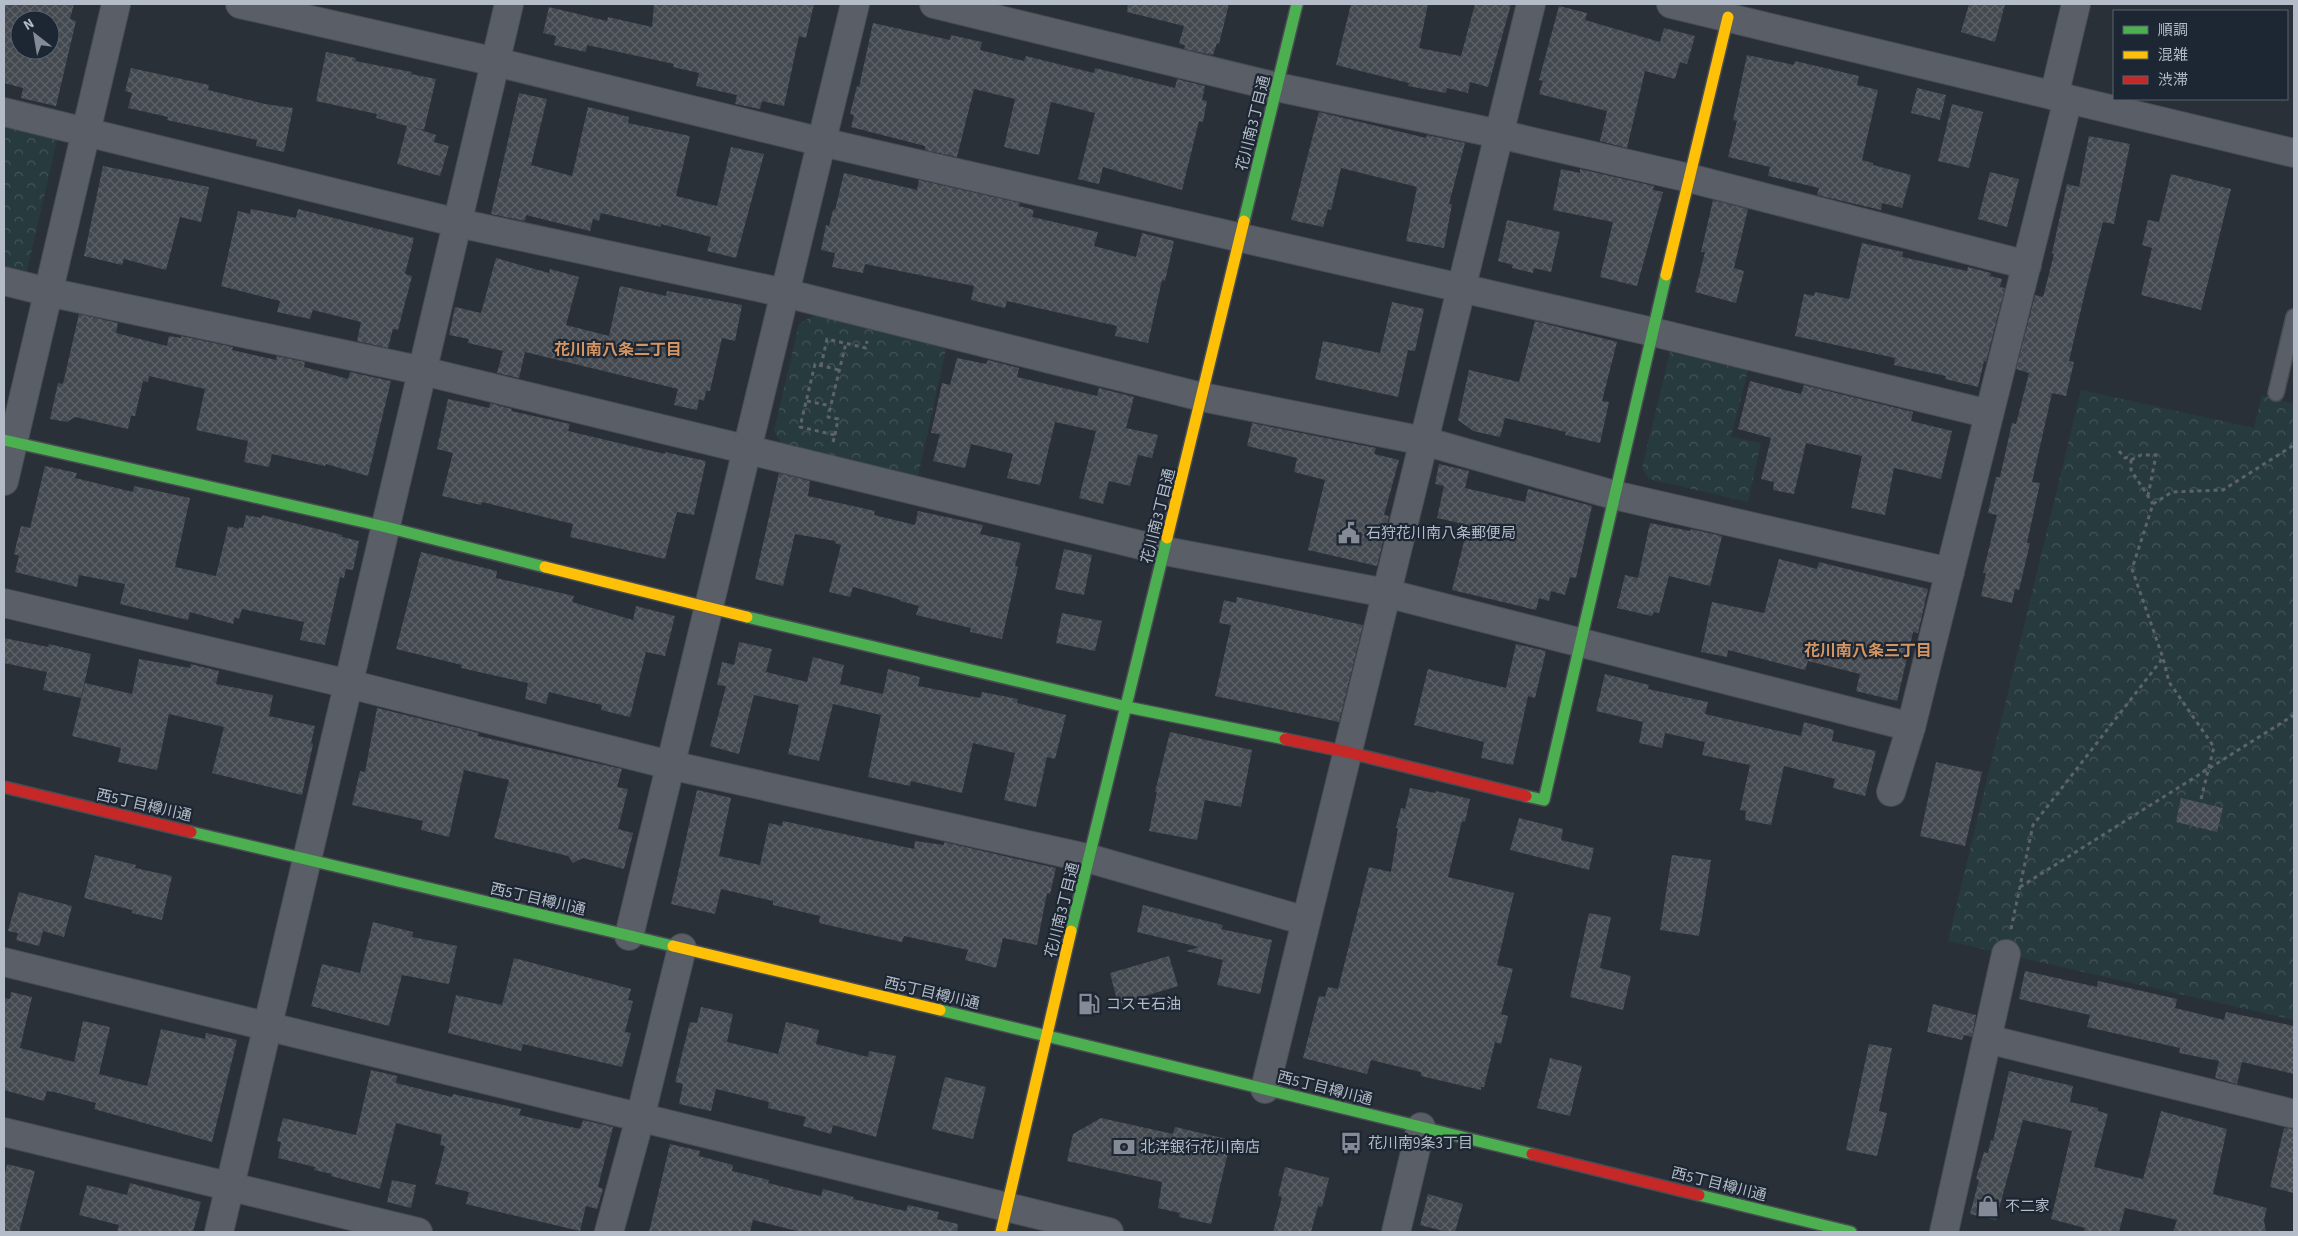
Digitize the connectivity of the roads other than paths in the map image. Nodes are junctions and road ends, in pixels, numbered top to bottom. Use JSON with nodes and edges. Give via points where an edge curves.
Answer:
{"nodes":[{"id":1,"x":116,"y":4,"type":"edge"},
{"id":2,"x":240,"y":4,"type":"edge"},
{"id":3,"x":509,"y":4,"type":"edge"},
{"id":4,"x":855,"y":4,"type":"edge"},
{"id":5,"x":934,"y":4,"type":"edge"},
{"id":6,"x":1297,"y":4,"type":"edge"},
{"id":7,"x":1531,"y":4,"type":"edge"},
{"id":8,"x":2076,"y":4,"type":"edge"},
{"id":9,"x":1681,"y":5,"type":"edge"},
{"id":10,"x":1728,"y":17,"type":"junction"},
{"id":11,"x":496,"y":62,"type":"junction"},
{"id":12,"x":1277,"y":87,"type":"junction"},
{"id":13,"x":2061,"y":97,"type":"junction"},
{"id":14,"x":4,"y":112,"type":"edge"},
{"id":15,"x":86,"y":131,"type":"junction"},
{"id":16,"x":1499,"y":134,"type":"junction"},
{"id":17,"x":822,"y":142,"type":"junction"},
{"id":18,"x":2294,"y":153,"type":"edge"},
{"id":19,"x":1690,"y":178,"type":"junction"},
{"id":20,"x":458,"y":223,"type":"junction"},
{"id":21,"x":1240,"y":240,"type":"junction"},
{"id":22,"x":2027,"y":265,"type":"junction"},
{"id":23,"x":4,"y":281,"type":"edge"},
{"id":24,"x":1462,"y":287,"type":"junction"},
{"id":25,"x":48,"y":292,"type":"junction"},
{"id":26,"x":785,"y":293,"type":"junction"},
{"id":27,"x":2294,"y":317,"type":"edge"},
{"id":28,"x":1653,"y":332,"type":"junction"},
{"id":29,"x":423,"y":371,"type":"junction"},
{"id":30,"x":2276,"y":393,"type":"dead end"},
{"id":31,"x":1202,"y":397,"type":"junction"},
{"id":32,"x":1989,"y":414,"type":"junction"},
{"id":33,"x":8,"y":441,"type":"edge"},
{"id":34,"x":1424,"y":441,"type":"junction"},
{"id":35,"x":746,"y":450,"type":"junction"},
{"id":36,"x":4,"y":480,"type":"edge"},
{"id":37,"x":1614,"y":494,"type":"junction"},
{"id":38,"x":386,"y":527,"type":"junction"},
{"id":39,"x":1165,"y":551,"type":"junction"},
{"id":40,"x":1950,"y":572,"type":"junction"},
{"id":41,"x":1386,"y":593,"type":"junction"},
{"id":42,"x":4,"y":603,"type":"edge"},
{"id":43,"x":708,"y":608,"type":"junction"},
{"id":44,"x":1579,"y":642,"type":"junction"},
{"id":45,"x":349,"y":684,"type":"junction"},
{"id":46,"x":1127,"y":708,"type":"junction"},
{"id":47,"x":1911,"y":727,"type":"junction"},
{"id":48,"x":1348,"y":752,"type":"junction"},
{"id":49,"x":670,"y":765,"type":"junction"},
{"id":50,"x":4,"y":787,"type":"edge"},
{"id":51,"x":1891,"y":792,"type":"dead end"},
{"id":52,"x":1091,"y":858,"type":"junction"},
{"id":53,"x":308,"y":859,"type":"junction"},
{"id":54,"x":1306,"y":921,"type":"junction"},
{"id":55,"x":628,"y":936,"type":"junction"},
{"id":56,"x":682,"y":948,"type":"junction"},
{"id":57,"x":2006,"y":954,"type":"road end"},
{"id":58,"x":4,"y":962,"type":"edge"},
{"id":59,"x":266,"y":1026,"type":"junction"},
{"id":60,"x":1046,"y":1035,"type":"junction"},
{"id":61,"x":1987,"y":1039,"type":"junction"},
{"id":62,"x":1265,"y":1089,"type":"junction"},
{"id":63,"x":2294,"y":1114,"type":"edge"},
{"id":64,"x":640,"y":1118,"type":"junction"},
{"id":65,"x":1421,"y":1127,"type":"junction"},
{"id":66,"x":4,"y":1132,"type":"edge"},
{"id":67,"x":231,"y":1187,"type":"junction"},
{"id":68,"x":1003,"y":1220,"type":"edge"},
{"id":69,"x":1804,"y":1227,"type":"edge"},
{"id":70,"x":219,"y":1232,"type":"edge"},
{"id":71,"x":418,"y":1232,"type":"edge"},
{"id":72,"x":609,"y":1232,"type":"edge"},
{"id":73,"x":1109,"y":1232,"type":"edge"},
{"id":74,"x":1396,"y":1232,"type":"edge"},
{"id":75,"x":1852,"y":1232,"type":"edge"},
{"id":76,"x":1944,"y":1232,"type":"edge"}],
"edges":[{"from":1,"to":15,"type":"street"},
{"from":2,"to":11,"type":"street"},
{"from":3,"to":11,"type":"street"},
{"from":4,"to":17,"type":"street"},
{"from":5,"to":12,"type":"street"},
{"from":6,"to":12,"type":"street","name":"花川南3丁目通"},
{"from":7,"to":16,"type":"street"},
{"from":8,"to":13,"type":"street"},
{"from":9,"to":10,"type":"street"},
{"from":10,"to":13,"type":"street"},
{"from":10,"to":19,"type":"street"},
{"from":11,"to":17,"type":"street"},
{"from":11,"to":20,"type":"street"},
{"from":12,"to":16,"type":"street"},
{"from":12,"to":21,"type":"street","name":"花川南3丁目通"},
{"from":13,"to":18,"type":"street"},
{"from":13,"to":22,"type":"street"},
{"from":14,"to":15,"type":"street"},
{"from":15,"to":20,"type":"street"},
{"from":15,"to":25,"type":"street"},
{"from":16,"to":19,"type":"street"},
{"from":16,"to":24,"type":"street"},
{"from":17,"to":21,"type":"street"},
{"from":17,"to":26,"type":"street"},
{"from":19,"to":22,"type":"street"},
{"from":19,"to":28,"type":"street"},
{"from":20,"to":26,"type":"street"},
{"from":20,"to":29,"type":"street"},
{"from":21,"to":24,"type":"street"},
{"from":21,"to":31,"type":"street","name":"花川南3丁目通"},
{"from":22,"to":32,"type":"street"},
{"from":23,"to":25,"type":"street"},
{"from":24,"to":28,"type":"street"},
{"from":24,"to":34,"type":"street"},
{"from":25,"to":29,"type":"street"},
{"from":25,"to":33,"type":"street"},
{"from":26,"to":31,"type":"street"},
{"from":26,"to":35,"type":"street"},
{"from":27,"to":30,"type":"lane"},
{"from":28,"to":32,"type":"street"},
{"from":28,"to":37,"type":"street"},
{"from":29,"to":35,"type":"street"},
{"from":29,"to":38,"type":"street"},
{"from":31,"to":34,"type":"street"},
{"from":31,"to":39,"type":"street","name":"花川南3丁目通"},
{"from":32,"to":40,"type":"street"},
{"from":33,"to":36,"type":"street"},
{"from":33,"to":38,"type":"street"},
{"from":34,"to":37,"type":"street"},
{"from":34,"to":41,"type":"street"},
{"from":35,"to":39,"type":"street"},
{"from":35,"to":43,"type":"street"},
{"from":37,"to":40,"type":"street"},
{"from":37,"to":44,"type":"street"},
{"from":38,"to":43,"type":"street"},
{"from":38,"to":45,"type":"street"},
{"from":39,"to":41,"type":"street"},
{"from":39,"to":46,"type":"street","name":"花川南3丁目通"},
{"from":40,"to":47,"type":"street"},
{"from":41,"to":44,"type":"street"},
{"from":41,"to":48,"type":"street"},
{"from":42,"to":45,"type":"street"},
{"from":43,"to":46,"type":"street"},
{"from":43,"to":49,"type":"street"},
{"from":44,"to":47,"type":"street"},
{"from":44,"to":48,"type":"street","via":[[1544,800]]},
{"from":45,"to":49,"type":"street"},
{"from":45,"to":53,"type":"street"},
{"from":46,"to":48,"type":"street"},
{"from":46,"to":52,"type":"street","name":"花川南3丁目通"},
{"from":47,"to":51,"type":"street"},
{"from":48,"to":54,"type":"street"},
{"from":49,"to":52,"type":"street"},
{"from":49,"to":55,"type":"street"},
{"from":50,"to":53,"type":"street","name":"西5丁目樽川通"},
{"from":52,"to":54,"type":"street"},
{"from":52,"to":60,"type":"street","name":"花川南3丁目通"},
{"from":53,"to":55,"type":"street","name":"西5丁目樽川通"},
{"from":53,"to":59,"type":"street"},
{"from":54,"to":62,"type":"street"},
{"from":55,"to":56,"type":"street","name":"西5丁目樽川通"},
{"from":56,"to":60,"type":"street","name":"西5丁目樽川通"},
{"from":56,"to":64,"type":"street"},
{"from":57,"to":61,"type":"street"},
{"from":58,"to":59,"type":"street"},
{"from":59,"to":64,"type":"street"},
{"from":59,"to":67,"type":"street"},
{"from":60,"to":62,"type":"street","name":"西5丁目樽川通"},
{"from":60,"to":68,"type":"street","name":"花川南3丁目通"},
{"from":61,"to":63,"type":"street"},
{"from":61,"to":76,"type":"street"},
{"from":62,"to":65,"type":"street","name":"西5丁目樽川通"},
{"from":64,"to":68,"type":"street"},
{"from":64,"to":72,"type":"street"},
{"from":65,"to":69,"type":"street","name":"西5丁目樽川通"},
{"from":65,"to":74,"type":"street"},
{"from":66,"to":67,"type":"street"},
{"from":67,"to":70,"type":"street"},
{"from":67,"to":71,"type":"street"},
{"from":68,"to":73,"type":"street"},
{"from":69,"to":75,"type":"street","name":"西5丁目樽川通"}]}
